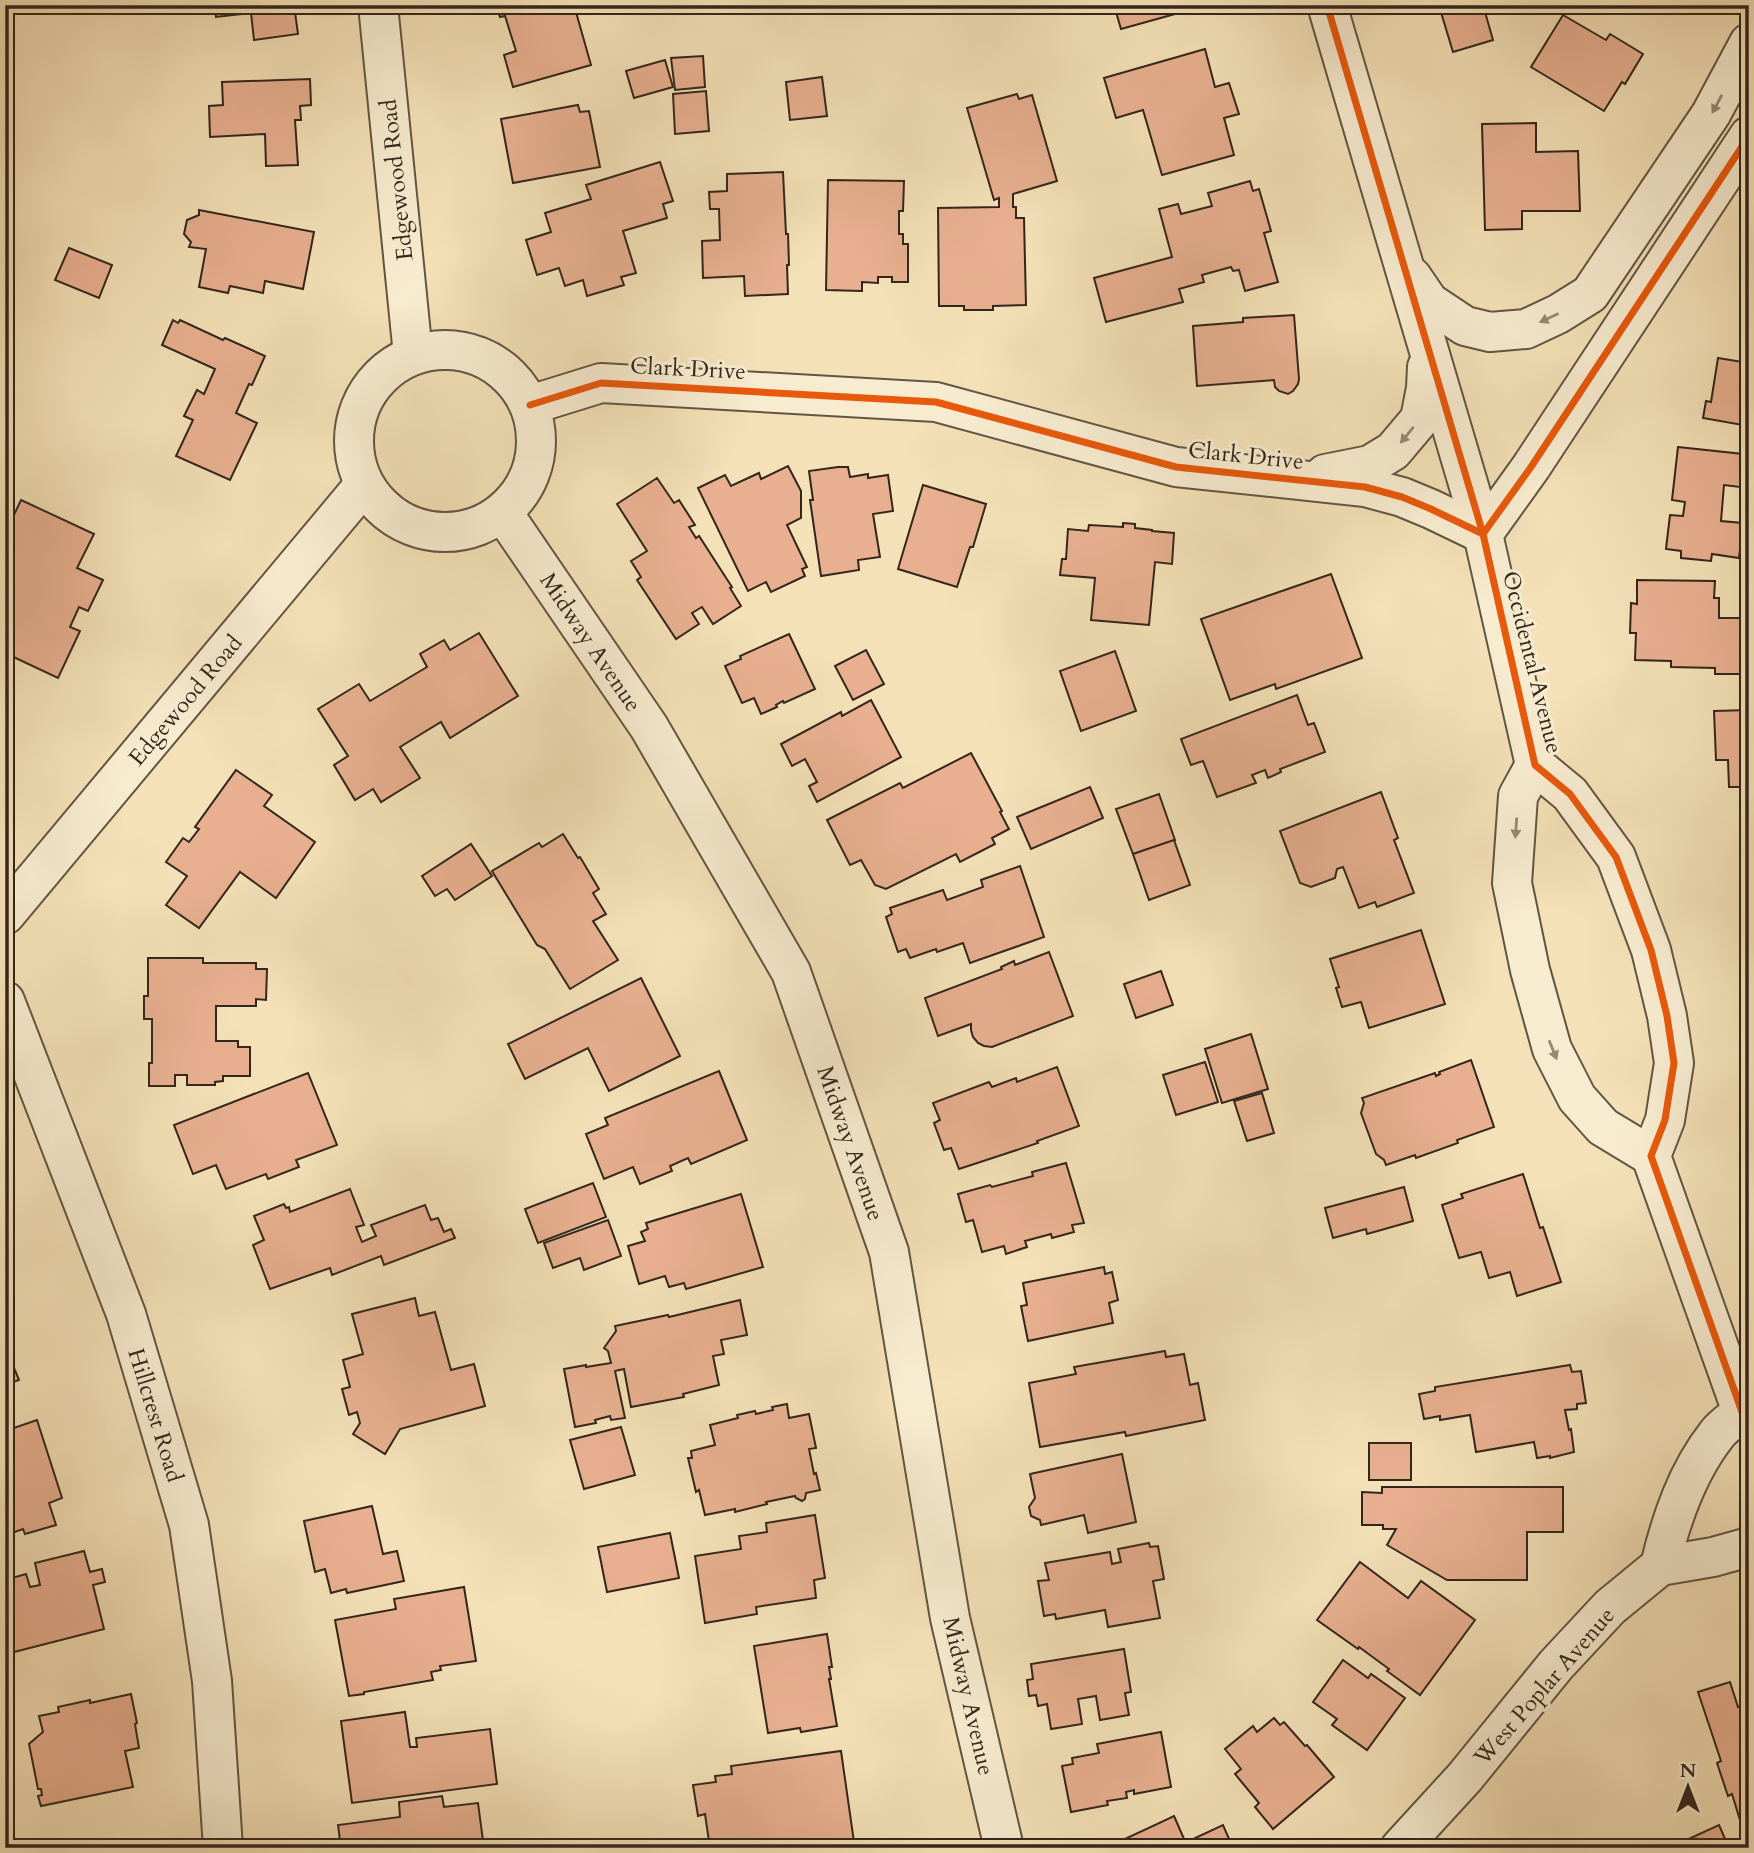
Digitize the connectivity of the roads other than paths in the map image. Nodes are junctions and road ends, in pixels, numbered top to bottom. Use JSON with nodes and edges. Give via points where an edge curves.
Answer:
{"nodes":[{"id":1,"x":378,"y":5,"type":"edge"},
{"id":2,"x":1327,"y":5,"type":"edge"},
{"id":3,"x":1749,"y":43,"type":"edge"},
{"id":4,"x":1749,"y":136,"type":"edge"},
{"id":5,"x":1406,"y":269,"type":"junction"},
{"id":6,"x":1591,"y":293,"type":"junction"},
{"id":7,"x":1626,"y":323,"type":"junction"},
{"id":8,"x":1427,"y":347,"type":"junction"},
{"id":9,"x":413,"y":355,"type":"junction"},
{"id":10,"x":530,"y":405,"type":"junction"},
{"id":11,"x":1296,"y":479,"type":"junction"},
{"id":12,"x":364,"y":485,"type":"junction"},
{"id":13,"x":503,"y":513,"type":"junction"},
{"id":14,"x":1483,"y":534,"type":"junction"},
{"id":15,"x":1535,"y":765,"type":"junction"},
{"id":16,"x":5,"y":915,"type":"edge"},
{"id":17,"x":5,"y":1002,"type":"edge"},
{"id":18,"x":1651,"y":1156,"type":"junction"},
{"id":19,"x":1745,"y":1413,"type":"edge"},
{"id":20,"x":1749,"y":1547,"type":"edge"},
{"id":21,"x":1660,"y":1566,"type":"junction"},
{"id":22,"x":223,"y":1848,"type":"edge"},
{"id":23,"x":1004,"y":1848,"type":"edge"},
{"id":24,"x":1400,"y":1848,"type":"edge"}],
"edges":[{"from":1,"to":9,"type":"street","name":"Edgewood Road"},
{"from":2,"to":5,"type":"street","name":"Occidental Avenue"},
{"from":3,"to":6,"type":"street","one_way":true,"via":[[1711,114]]},
{"from":4,"to":7,"type":"street"},
{"from":6,"to":5,"type":"street","one_way":true,"via":[[1526,329],[1490,332],[1465,326],[1429,303]]},
{"from":5,"to":8,"type":"street","name":"Occidental Avenue"},
{"from":6,"to":7,"type":"street"},
{"from":7,"to":14,"type":"street"},
{"from":8,"to":11,"type":"street","name":"Clark Drive","one_way":true,"via":[[1420,419],[1393,452],[1370,465]]},
{"from":8,"to":14,"type":"street","name":"Occidental Avenue"},
{"from":9,"to":10,"type":"street","via":[[441,349],[469,352],[494,363],[516,381]]},
{"from":9,"to":12,"type":"street","via":[[386,370],[366,394],[355,424],[354,455]]},
{"from":10,"to":11,"type":"street","name":"Clark Drive","via":[[601,383],[936,402],[1176,467]]},
{"from":10,"to":13,"type":"street","via":[[537,433],[535,463],[523,491]]},
{"from":11,"to":14,"type":"street","name":"Clark Drive","via":[[1365,487],[1402,497]]},
{"from":12,"to":13,"type":"street","via":[[380,506],[402,522],[427,531],[454,532],[480,526]]},
{"from":12,"to":16,"type":"street","name":"Edgewood Road"},
{"from":13,"to":23,"type":"street","name":"Midway Avenue","via":[[649,727],[791,972],[889,1252],[950,1618]]},
{"from":14,"to":15,"type":"street","name":"Occidental Avenue"},
{"from":15,"to":18,"type":"street","name":"Occidental Avenue","via":[[1570,794],[1616,857],[1651,950],[1675,1063],[1665,1120]]},
{"from":15,"to":18,"type":"street","name":"Occidental Avenue","one_way":true,"via":[[1518,796],[1512,883],[1552,1049],[1577,1098],[1603,1127]]},
{"from":17,"to":22,"type":"street","name":"Hillcrest Road","via":[[126,1314],[189,1525],[212,1681]]},
{"from":18,"to":19,"type":"street"},
{"from":19,"to":21,"type":"street","via":[[1718,1432],[1698,1461],[1678,1503]]},
{"from":20,"to":21,"type":"street","name":"West Poplar Avenue"},
{"from":21,"to":24,"type":"street","name":"West Poplar Avenue","via":[[1610,1607],[1556,1665]]}]}
